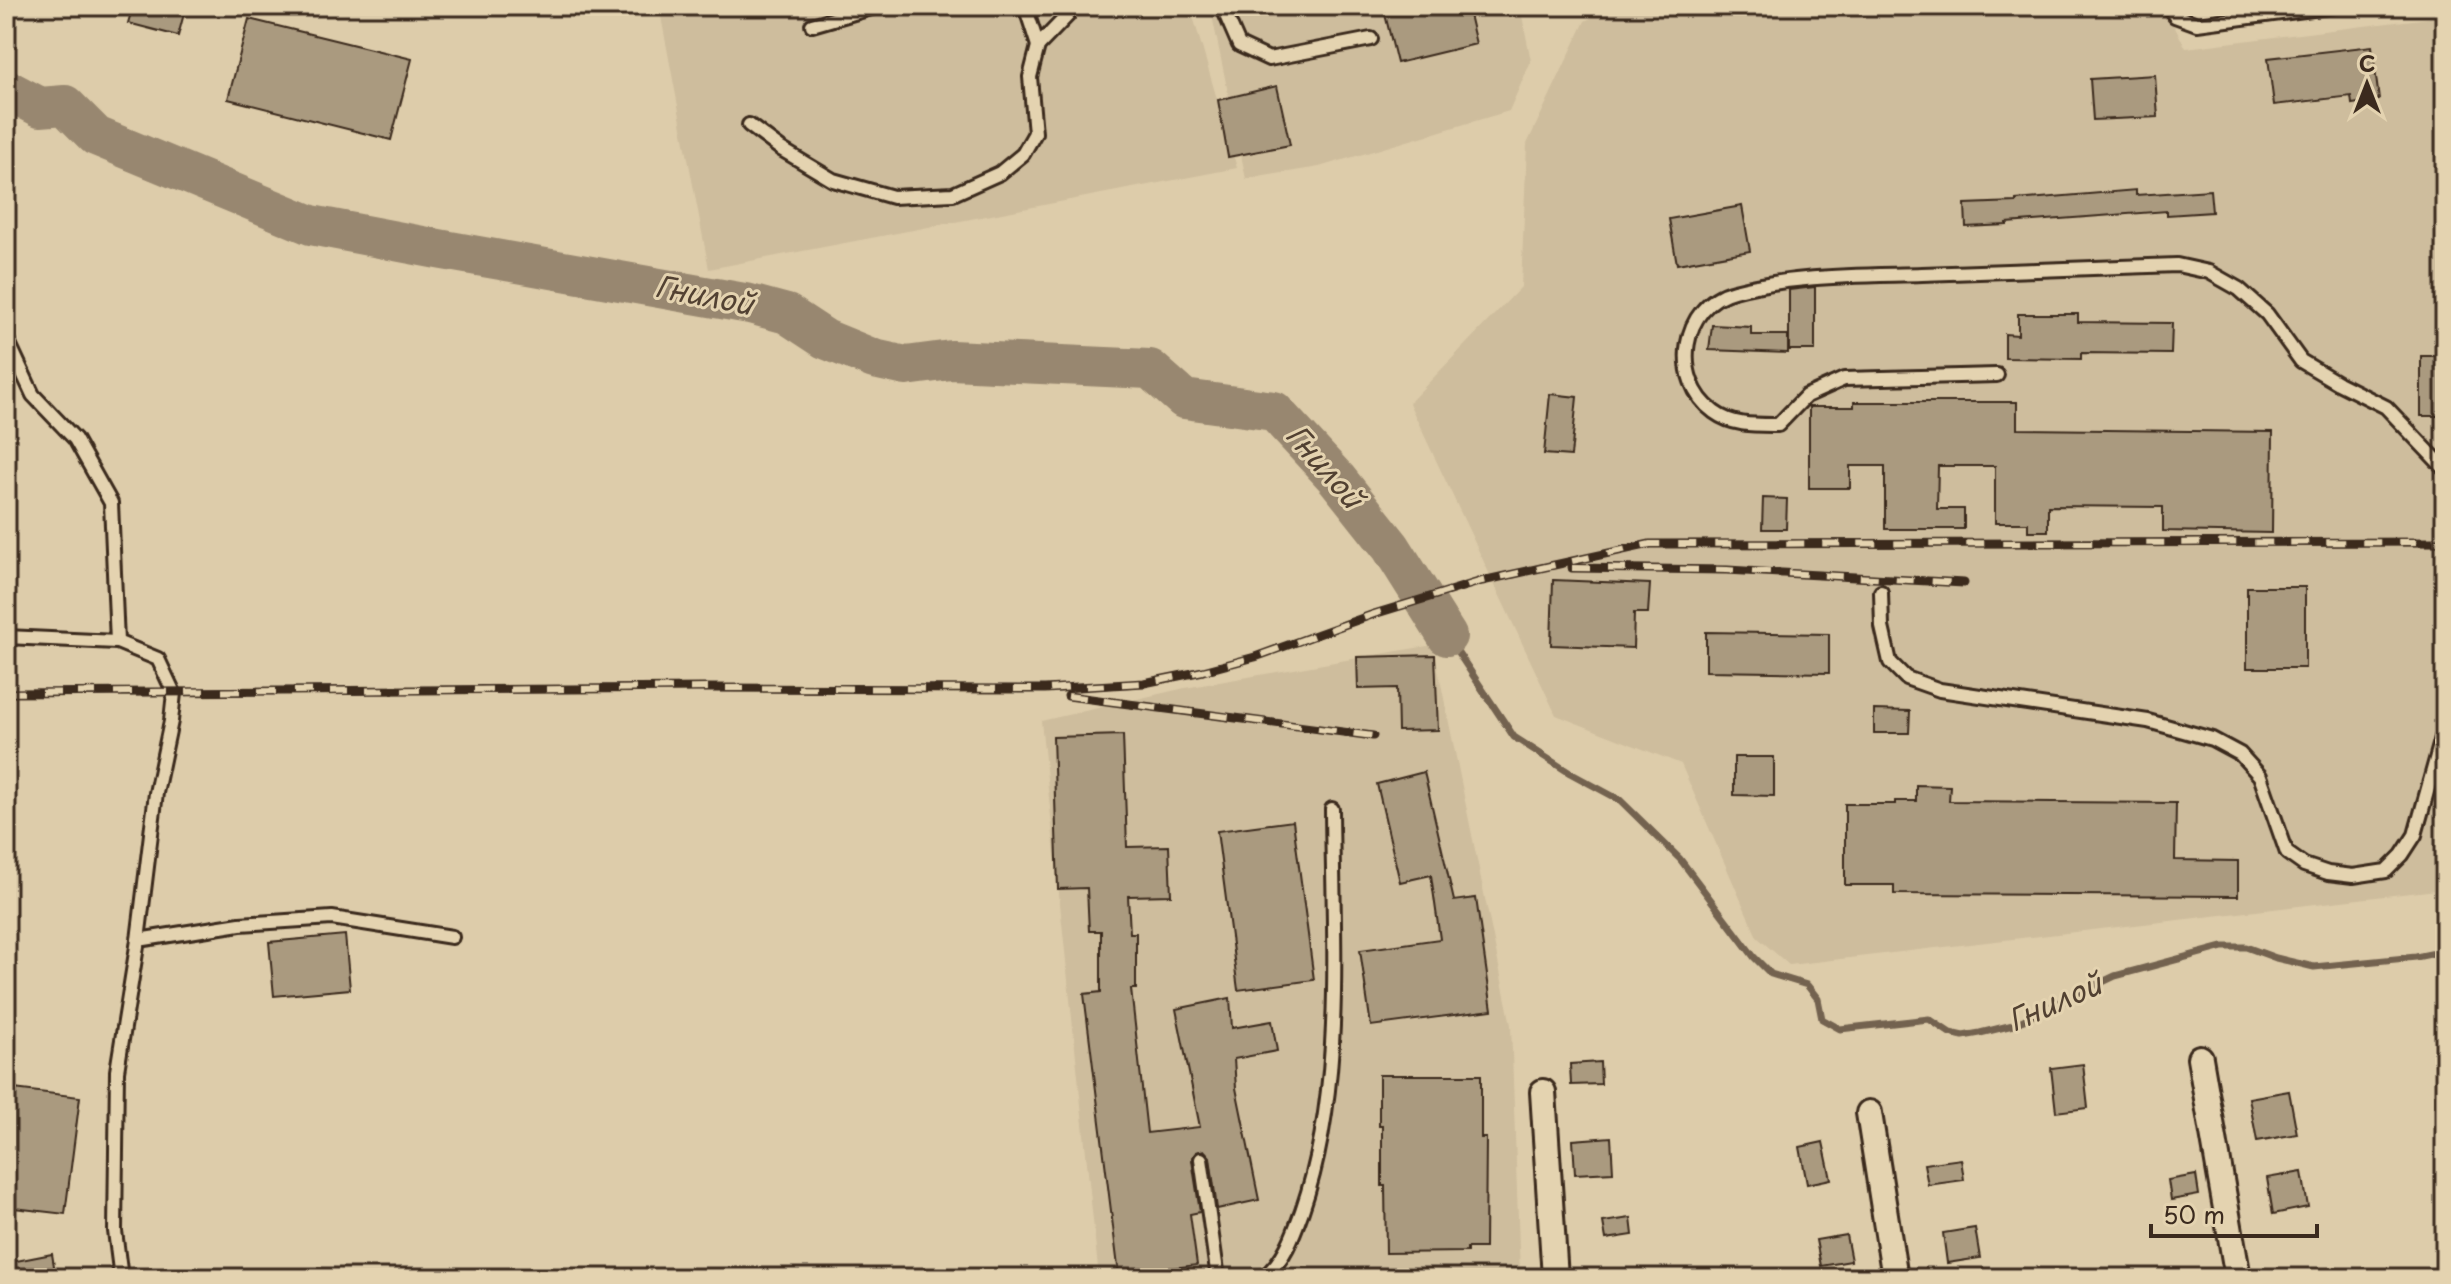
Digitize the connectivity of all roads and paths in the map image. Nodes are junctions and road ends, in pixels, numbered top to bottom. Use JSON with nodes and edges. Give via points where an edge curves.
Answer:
{"nodes":[{"id":1,"x":878,"y":6,"type":"edge"},
{"id":2,"x":1025,"y":6,"type":"edge"},
{"id":3,"x":1070,"y":6,"type":"edge"},
{"id":4,"x":1222,"y":6,"type":"edge"},
{"id":5,"x":2168,"y":6,"type":"edge"},
{"id":6,"x":2335,"y":6,"type":"edge"},
{"id":7,"x":812,"y":25,"type":"dead end"},
{"id":8,"x":1371,"y":39,"type":"dead end"},
{"id":9,"x":1038,"y":46,"type":"junction"},
{"id":10,"x":749,"y":125,"type":"dead end"},
{"id":11,"x":6,"y":337,"type":"edge"},
{"id":12,"x":1997,"y":375,"type":"dead end"},
{"id":13,"x":2445,"y":469,"type":"edge"},
{"id":14,"x":1881,"y":592,"type":"dead end"},
{"id":15,"x":6,"y":637,"type":"edge"},
{"id":16,"x":117,"y":642,"type":"junction"},
{"id":17,"x":2445,"y":727,"type":"edge"},
{"id":18,"x":1332,"y":809,"type":"dead end"},
{"id":19,"x":452,"y":937,"type":"dead end"},
{"id":20,"x":138,"y":940,"type":"junction"},
{"id":21,"x":2200,"y":1058,"type":"dead end"},
{"id":22,"x":1543,"y":1092,"type":"dead end"},
{"id":23,"x":1869,"y":1113,"type":"dead end"},
{"id":24,"x":1201,"y":1159,"type":"dead end"},
{"id":25,"x":121,"y":1278,"type":"edge"},
{"id":26,"x":1218,"y":1278,"type":"edge"},
{"id":27,"x":1263,"y":1278,"type":"edge"},
{"id":28,"x":1555,"y":1278,"type":"edge"},
{"id":29,"x":1895,"y":1278,"type":"edge"},
{"id":30,"x":2238,"y":1278,"type":"edge"}],
"edges":[{"from":1,"to":7,"type":"lane"},
{"from":2,"to":9,"type":"lane"},
{"from":3,"to":9,"type":"lane","via":[[1068,15]]},
{"from":4,"to":8,"type":"lane","via":[[1239,45],[1269,59]]},
{"from":5,"to":6,"type":"lane","via":[[2175,16],[2197,24]]},
{"from":9,"to":10,"type":"lane","via":[[1030,77],[1035,133],[1023,154],[1000,173],[953,194],[893,197],[833,180]]},
{"from":11,"to":16,"type":"lane","via":[[33,395],[75,439],[111,503]]},
{"from":12,"to":13,"type":"lane","via":[[1844,379],[1806,396],[1778,425],[1743,425],[1713,411],[1693,389],[1685,354],[1694,323],[1709,302],[1731,291],[1808,278],[2177,265],[2209,272],[2239,289],[2267,314],[2301,361],[2386,407]]},
{"from":14,"to":17,"type":"lane","via":[[1890,662],[1906,678],[1940,690],[2148,721],[2212,739],[2240,754],[2260,776],[2287,853],[2328,873],[2386,871],[2402,855],[2415,835]]},
{"from":15,"to":16,"type":"lane"},
{"from":16,"to":20,"type":"lane","via":[[158,659],[174,693]]},
{"from":18,"to":27,"type":"lane","via":[[1334,1015],[1315,1172],[1293,1238]]},
{"from":19,"to":20,"type":"lane","via":[[332,918],[240,924]]},
{"from":20,"to":25,"type":"lane","via":[[117,1071],[115,1231]]},
{"from":21,"to":30,"type":"street"},
{"from":22,"to":28,"type":"street"},
{"from":23,"to":29,"type":"street"},
{"from":24,"to":26,"type":"lane"}]}
